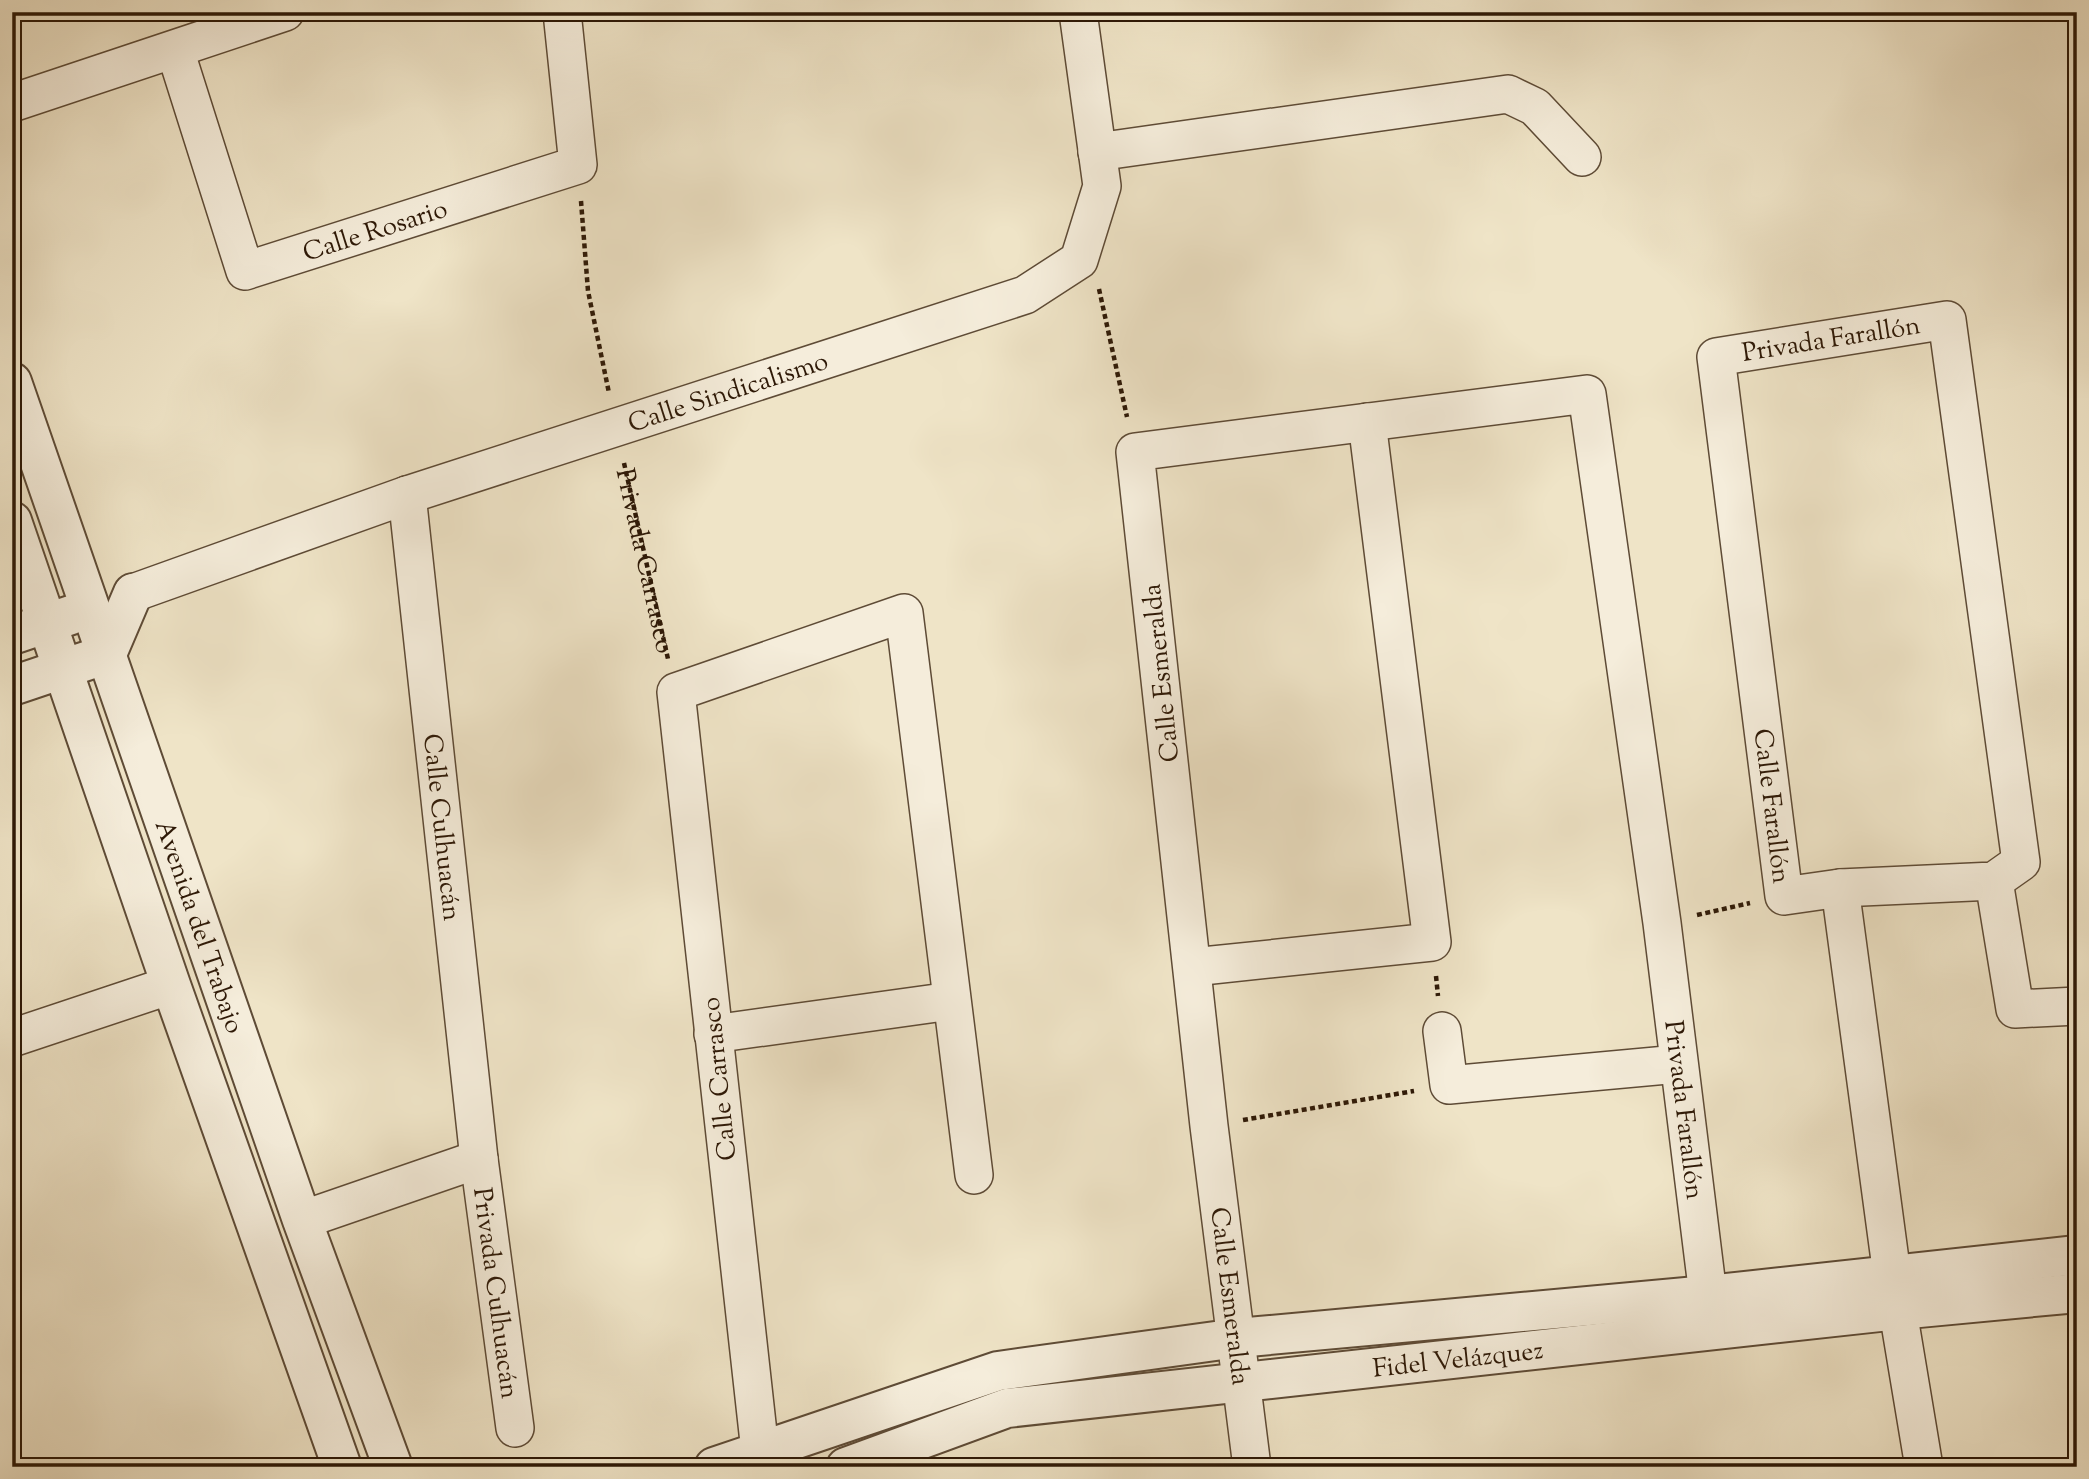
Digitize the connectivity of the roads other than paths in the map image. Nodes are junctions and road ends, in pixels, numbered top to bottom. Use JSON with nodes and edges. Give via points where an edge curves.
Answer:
{"nodes":[{"id":1,"x":285,"y":12,"type":"edge"},
{"id":2,"x":562,"y":12,"type":"edge"},
{"id":3,"x":1078,"y":12,"type":"edge"},
{"id":4,"x":175,"y":50,"type":"junction"},
{"id":5,"x":12,"y":103,"type":"edge"},
{"id":6,"x":1097,"y":152,"type":"junction"},
{"id":7,"x":1581,"y":157,"type":"dead end"},
{"id":8,"x":1716,"y":357,"type":"joint"},
{"id":9,"x":12,"y":382,"type":"edge"},
{"id":10,"x":1367,"y":422,"type":"junction"},
{"id":11,"x":407,"y":495,"type":"junction"},
{"id":12,"x":12,"y":522,"type":"edge"},
{"id":13,"x":132,"y":593,"type":"junction"},
{"id":14,"x":90,"y":608,"type":"junction"},
{"id":15,"x":29,"y":629,"type":"edge"},
{"id":16,"x":107,"y":654,"type":"junction"},
{"id":17,"x":63,"y":669,"type":"junction"},
{"id":18,"x":12,"y":686,"type":"edge"},
{"id":19,"x":2007,"y":872,"type":"junction"},
{"id":20,"x":1839,"y":888,"type":"junction"},
{"id":21,"x":1193,"y":967,"type":"junction"},
{"id":22,"x":171,"y":985,"type":"junction"},
{"id":23,"x":951,"y":1000,"type":"junction"},
{"id":24,"x":2077,"y":1006,"type":"edge"},
{"id":25,"x":1443,"y":1031,"type":"road end"},
{"id":26,"x":713,"y":1034,"type":"junction"},
{"id":27,"x":12,"y":1038,"type":"edge"},
{"id":28,"x":1678,"y":1064,"type":"junction"},
{"id":29,"x":479,"y":1159,"type":"junction"},
{"id":30,"x":974,"y":1175,"type":"dead end"},
{"id":31,"x":302,"y":1220,"type":"junction"},
{"id":32,"x":2077,"y":1255,"type":"edge"},
{"id":33,"x":1895,"y":1292,"type":"junction"},
{"id":34,"x":2077,"y":1293,"type":"edge"},
{"id":35,"x":1708,"y":1295,"type":"junction"},
{"id":36,"x":1237,"y":1338,"type":"junction"},
{"id":37,"x":1243,"y":1383,"type":"junction"},
{"id":38,"x":515,"y":1428,"type":"dead end"},
{"id":39,"x":762,"y":1459,"type":"edge"},
{"id":40,"x":342,"y":1467,"type":"edge"},
{"id":41,"x":393,"y":1467,"type":"edge"},
{"id":42,"x":714,"y":1467,"type":"edge"},
{"id":43,"x":846,"y":1467,"type":"edge"},
{"id":44,"x":1252,"y":1467,"type":"edge"},
{"id":45,"x":1924,"y":1467,"type":"edge"}],
"edges":[{"from":1,"to":4,"type":"street"},
{"from":2,"to":4,"type":"street","name":"Calle Rosario","via":[[578,165],[245,271]]},
{"from":3,"to":6,"type":"street","name":"Calle Sindicalismo"},
{"from":4,"to":5,"type":"street"},
{"from":6,"to":7,"type":"street","via":[[1508,94],[1535,107]]},
{"from":6,"to":11,"type":"street","name":"Calle Sindicalismo","via":[[1102,186],[1079,260],[1026,295]]},
{"from":8,"to":19,"type":"street","name":"Privada Farallón","via":[[1947,320]]},
{"from":8,"to":20,"type":"street","name":"Calle Farallón","via":[[1784,896]]},
{"from":9,"to":14,"type":"street","name":"Avenida del Trabajo"},
{"from":10,"to":21,"type":"street","name":"Calle Esmeralda","via":[[1135,452]]},
{"from":10,"to":21,"type":"street","via":[[1432,942]]},
{"from":10,"to":28,"type":"street","name":"Privada Farallón","via":[[1587,394]]},
{"from":11,"to":13,"type":"street","name":"Calle Sindicalismo"},
{"from":11,"to":29,"type":"street","name":"Calle Culhuacán"},
{"from":12,"to":15,"type":"street","name":"Avenida del Trabajo"},
{"from":13,"to":14,"type":"street"},
{"from":13,"to":16,"type":"street"},
{"from":14,"to":15,"type":"street"},
{"from":14,"to":16,"type":"street","name":"Avenida del Trabajo"},
{"from":15,"to":17,"type":"street","name":"Avenida del Trabajo"},
{"from":16,"to":17,"type":"street"},
{"from":16,"to":31,"type":"street","name":"Avenida del Trabajo"},
{"from":17,"to":18,"type":"street"},
{"from":17,"to":22,"type":"street","name":"Avenida del Trabajo"},
{"from":19,"to":20,"type":"street","name":"Calle Farallón"},
{"from":19,"to":24,"type":"street","via":[[2015,1009]]},
{"from":20,"to":33,"type":"street"},
{"from":21,"to":36,"type":"street","name":"Calle Esmeralda"},
{"from":22,"to":27,"type":"street"},
{"from":22,"to":40,"type":"street","name":"Avenida del Trabajo"},
{"from":23,"to":26,"type":"street"},
{"from":23,"to":26,"type":"street","name":"Calle Carrasco","via":[[904,613],[676,692]]},
{"from":23,"to":30,"type":"street"},
{"from":25,"to":28,"type":"street","via":[[1449,1085]]},
{"from":26,"to":39,"type":"street","name":"Calle Carrasco"},
{"from":28,"to":35,"type":"street","name":"Privada Farallón"},
{"from":29,"to":31,"type":"street"},
{"from":29,"to":38,"type":"street","name":"Privada Culhuacán"},
{"from":31,"to":41,"type":"street","name":"Avenida del Trabajo"},
{"from":32,"to":33,"type":"street"},
{"from":33,"to":34,"type":"street","name":"Fidel Velázquez"},
{"from":33,"to":35,"type":"street","name":"Fidel Velázquez"},
{"from":33,"to":37,"type":"street","name":"Fidel Velázquez"},
{"from":33,"to":45,"type":"street"},
{"from":35,"to":36,"type":"street","name":"Fidel Velázquez"},
{"from":36,"to":37,"type":"street","name":"Calle Esmeralda"},
{"from":36,"to":39,"type":"street","name":"Fidel Velázquez","via":[[998,1371]]},
{"from":37,"to":43,"type":"street","name":"Fidel Velázquez","via":[[1007,1408]]},
{"from":37,"to":44,"type":"street","name":"Calle Esmeralda"},
{"from":39,"to":42,"type":"street","name":"Fidel Velázquez"}]}
